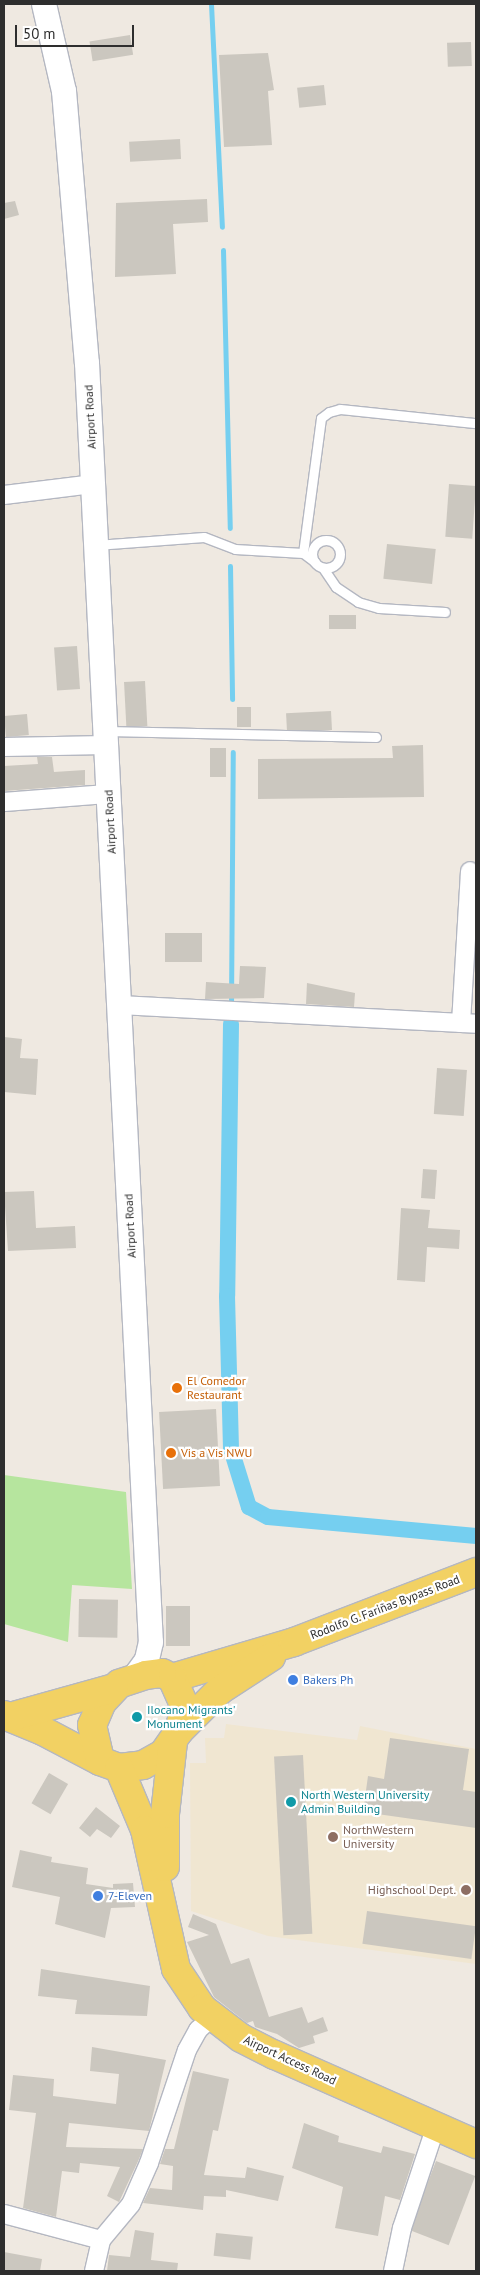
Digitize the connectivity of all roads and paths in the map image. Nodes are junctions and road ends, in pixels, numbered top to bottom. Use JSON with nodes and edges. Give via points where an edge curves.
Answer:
{"nodes":[{"id":1,"x":44,"y":4,"type":"edge"},
{"id":2,"x":474,"y":423,"type":"dead end"},
{"id":3,"x":93,"y":484,"type":"junction"},
{"id":4,"x":4,"y":495,"type":"edge"},
{"id":5,"x":96,"y":546,"type":"junction"},
{"id":6,"x":303,"y":553,"type":"junction"},
{"id":7,"x":314,"y":562,"type":"junction"},
{"id":8,"x":323,"y":568,"type":"junction"},
{"id":9,"x":445,"y":612,"type":"dead end"},
{"id":10,"x":376,"y":737,"type":"dead end"},
{"id":11,"x":106,"y":738,"type":"junction"},
{"id":12,"x":4,"y":747,"type":"edge"},
{"id":13,"x":108,"y":794,"type":"junction"},
{"id":14,"x":4,"y":802,"type":"edge"},
{"id":15,"x":470,"y":871,"type":"dead end"},
{"id":16,"x":119,"y":1005,"type":"junction"},
{"id":17,"x":468,"y":1024,"type":"edge"},
{"id":18,"x":476,"y":1572,"type":"edge"},
{"id":19,"x":151,"y":1642,"type":"junction"},
{"id":20,"x":294,"y":1642,"type":"junction"},
{"id":21,"x":167,"y":1676,"type":"junction"},
{"id":22,"x":124,"y":1684,"type":"junction"},
{"id":23,"x":7,"y":1716,"type":"edge"},
{"id":24,"x":176,"y":1736,"type":"junction"},
{"id":25,"x":110,"y":1764,"type":"junction"},
{"id":26,"x":165,"y":1916,"type":"junction"},
{"id":27,"x":213,"y":2016,"type":"junction"},
{"id":28,"x":436,"y":2126,"type":"junction"},
{"id":29,"x":476,"y":2144,"type":"edge"},
{"id":30,"x":4,"y":2214,"type":"edge"},
{"id":31,"x":101,"y":2240,"type":"junction"},
{"id":32,"x":94,"y":2271,"type":"edge"},
{"id":33,"x":393,"y":2271,"type":"edge"}],
"edges":[{"from":1,"to":3,"type":"main road","name":"Airport Road","via":[[64,91]]},
{"from":2,"to":6,"type":"lane","via":[[340,409],[321,418]]},
{"from":3,"to":4,"type":"street"},
{"from":3,"to":5,"type":"main road","name":"Airport Road"},
{"from":5,"to":6,"type":"lane","via":[[204,537],[235,549]]},
{"from":5,"to":11,"type":"main road","name":"Airport Road"},
{"from":6,"to":7,"type":"lane"},
{"from":7,"to":8,"type":"lane"},
{"from":7,"to":8,"type":"lane","via":[[315,546],[324,540],[334,543],[340,557],[334,566]]},
{"from":8,"to":9,"type":"lane","via":[[336,587],[368,606]]},
{"from":10,"to":11,"type":"lane"},
{"from":11,"to":12,"type":"street"},
{"from":11,"to":13,"type":"main road","name":"Airport Road"},
{"from":13,"to":14,"type":"street"},
{"from":13,"to":16,"type":"main road","name":"Airport Road"},
{"from":15,"to":17,"type":"street"},
{"from":16,"to":17,"type":"street"},
{"from":16,"to":19,"type":"main road","name":"Airport Road"},
{"from":18,"to":20,"type":"main road","name":"Rodolfo G. Fariñas Bypass Road"},
{"from":19,"to":21,"type":"main road"},
{"from":19,"to":22,"type":"main road","via":[[147,1660]]},
{"from":20,"to":21,"type":"main road","name":"Rodolfo G. Fariñas Bypass Road"},
{"from":20,"to":24,"type":"main road","name":"Rodolfo G. Fariñas Bypass Road","via":[[220,1690]]},
{"from":21,"to":22,"type":"main road"},
{"from":21,"to":24,"type":"main road","via":[[185,1707]]},
{"from":22,"to":23,"type":"main road"},
{"from":22,"to":25,"type":"main road","via":[[92,1725]]},
{"from":23,"to":25,"type":"main road"},
{"from":24,"to":25,"type":"main road","via":[[155,1760]]},
{"from":24,"to":26,"type":"main road","name":"Airport Access Road","via":[[165,1814]]},
{"from":25,"to":26,"type":"main road","name":"Airport Access Road","via":[[144,1830]]},
{"from":26,"to":27,"type":"main road","name":"Airport Access Road","via":[[176,1968],[193,1997]]},
{"from":27,"to":28,"type":"main road","name":"Airport Access Road","via":[[241,2038],[275,2055]]},
{"from":27,"to":31,"type":"street","via":[[198,2030],[187,2050],[131,2204]]},
{"from":28,"to":29,"type":"main road","name":"Airport Access Road"},
{"from":28,"to":33,"type":"street","via":[[402,2228]]},
{"from":30,"to":31,"type":"street"},
{"from":31,"to":32,"type":"street"}]}
